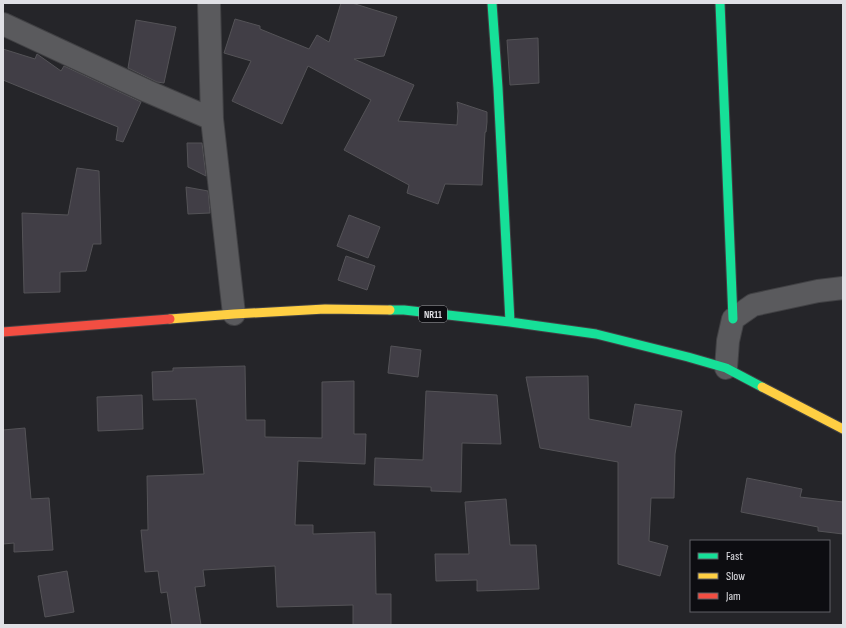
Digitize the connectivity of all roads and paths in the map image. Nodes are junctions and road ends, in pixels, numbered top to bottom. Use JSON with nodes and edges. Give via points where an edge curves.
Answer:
{"nodes":[{"id":1,"x":209,"y":3,"type":"edge"},
{"id":2,"x":492,"y":3,"type":"edge"},
{"id":3,"x":720,"y":3,"type":"edge"},
{"id":4,"x":3,"y":24,"type":"edge"},
{"id":5,"x":212,"y":120,"type":"junction"},
{"id":6,"x":843,"y":288,"type":"edge"},
{"id":7,"x":234,"y":314,"type":"junction"},
{"id":8,"x":733,"y":319,"type":"junction"},
{"id":9,"x":510,"y":322,"type":"junction"},
{"id":10,"x":3,"y":332,"type":"edge"},
{"id":11,"x":726,"y":368,"type":"junction"},
{"id":12,"x":843,"y":430,"type":"edge"}],
"edges":[{"from":1,"to":5,"type":"street"},
{"from":2,"to":9,"type":"main road"},
{"from":3,"to":8,"type":"main road"},
{"from":4,"to":5,"type":"street"},
{"from":5,"to":7,"type":"street"},
{"from":6,"to":8,"type":"street","via":[[753,305]]},
{"from":7,"to":9,"type":"main road","number":"NR11","via":[[325,309],[404,310]]},
{"from":7,"to":10,"type":"main road","number":"NR11"},
{"from":8,"to":11,"type":"street"},
{"from":9,"to":11,"type":"main road","number":"NR11","via":[[596,334]]},
{"from":11,"to":12,"type":"main road","number":"NR11"}]}
